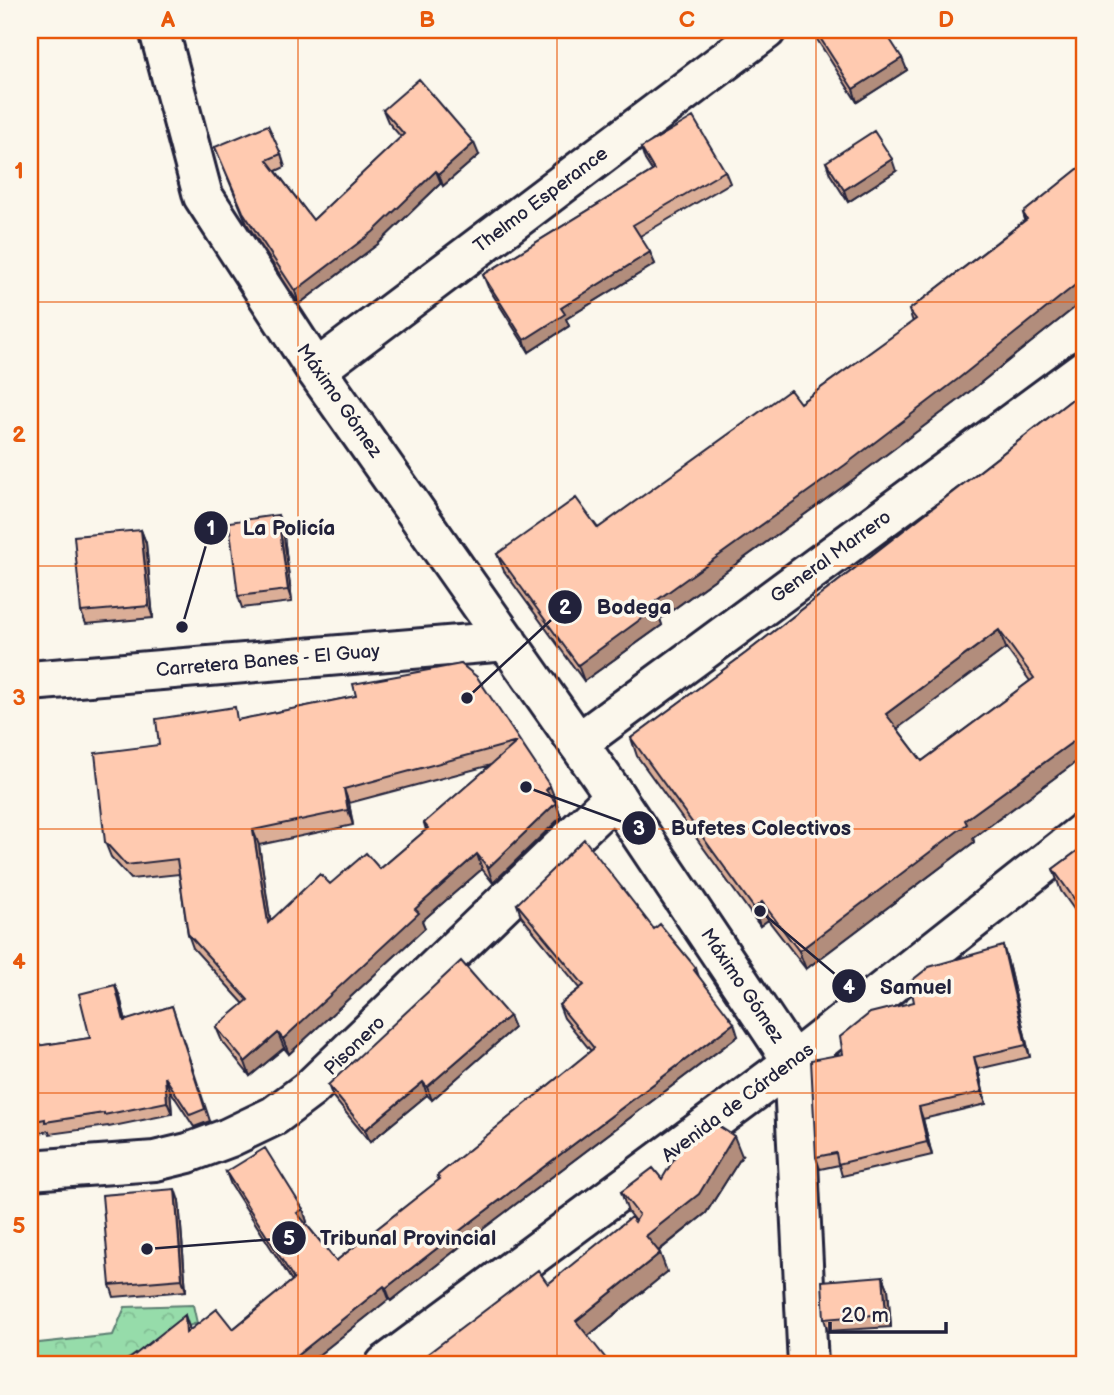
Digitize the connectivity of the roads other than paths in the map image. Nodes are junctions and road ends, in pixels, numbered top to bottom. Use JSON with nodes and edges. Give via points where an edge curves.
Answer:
{"nodes":[{"id":1,"x":159,"y":30,"type":"edge"},
{"id":2,"x":746,"y":36,"type":"edge"},
{"id":3,"x":316,"y":370,"type":"junction"},
{"id":4,"x":1084,"y":370,"type":"edge"},
{"id":5,"x":507,"y":641,"type":"junction"},
{"id":6,"x":30,"y":681,"type":"edge"},
{"id":7,"x":578,"y":743,"type":"junction"},
{"id":8,"x":615,"y":796,"type":"junction"},
{"id":9,"x":1084,"y":832,"type":"edge"},
{"id":10,"x":793,"y":1062,"type":"junction"},
{"id":11,"x":30,"y":1170,"type":"edge"},
{"id":12,"x":385,"y":1365,"type":"edge"},
{"id":13,"x":808,"y":1365,"type":"edge"}],
"edges":[{"from":1,"to":3,"type":"main road","name":"Máximo Gómez","via":[[203,196]]},
{"from":2,"to":3,"type":"main road","name":"Thelmo Esperance"},
{"from":3,"to":5,"type":"main road","name":"Máximo Gómez"},
{"from":4,"to":7,"type":"main road","name":"General Marrero"},
{"from":5,"to":6,"type":"main road","name":"Carretera Banes - El Guay"},
{"from":5,"to":7,"type":"main road","name":"Máximo Gómez"},
{"from":7,"to":8,"type":"main road","name":"Máximo Gómez"},
{"from":8,"to":10,"type":"main road","name":"Máximo Gómez"},
{"from":8,"to":11,"type":"main road","name":"Pisonero","via":[[310,1089],[274,1116],[228,1138],[155,1161]]},
{"from":9,"to":10,"type":"main road","name":"Avenida de Cárdenas"},
{"from":10,"to":12,"type":"main road","name":"Avenida de Cárdenas"},
{"from":10,"to":13,"type":"main road","name":"Máximo Gómez"}]}
